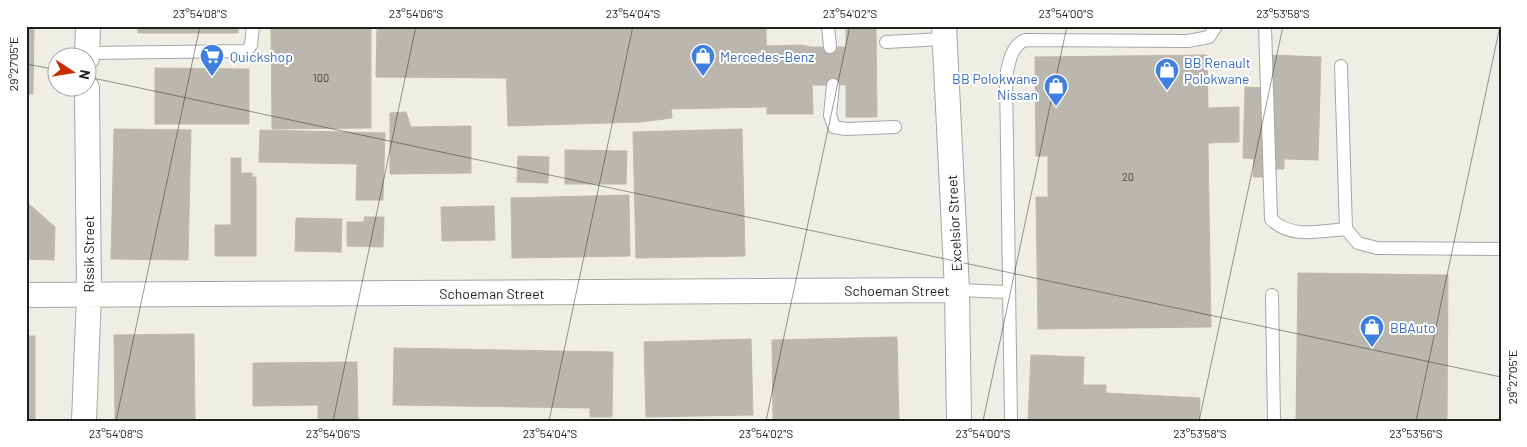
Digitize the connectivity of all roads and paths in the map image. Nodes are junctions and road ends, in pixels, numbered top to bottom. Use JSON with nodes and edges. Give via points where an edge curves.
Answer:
{"nodes":[{"id":1,"x":88,"y":26,"type":"edge"},
{"id":2,"x":253,"y":26,"type":"edge"},
{"id":3,"x":828,"y":26,"type":"edge"},
{"id":4,"x":1216,"y":26,"type":"edge"},
{"id":5,"x":1265,"y":26,"type":"edge"},
{"id":6,"x":944,"y":33,"type":"edge"},
{"id":7,"x":886,"y":42,"type":"dead end"},
{"id":8,"x":830,"y":47,"type":"dead end"},
{"id":9,"x":87,"y":48,"type":"edge"},
{"id":10,"x":98,"y":55,"type":"edge"},
{"id":11,"x":1341,"y":66,"type":"dead end"},
{"id":12,"x":832,"y":85,"type":"dead end"},
{"id":13,"x":87,"y":98,"type":"edge"},
{"id":14,"x":895,"y":127,"type":"dead end"},
{"id":15,"x":1346,"y":229,"type":"junction"},
{"id":16,"x":1501,"y":249,"type":"edge"},
{"id":17,"x":958,"y":290,"type":"junction"},
{"id":18,"x":1007,"y":292,"type":"junction"},
{"id":19,"x":26,"y":295,"type":"edge"},
{"id":20,"x":89,"y":295,"type":"junction"},
{"id":21,"x":1272,"y":295,"type":"dead end"},
{"id":22,"x":84,"y":421,"type":"edge"},
{"id":23,"x":959,"y":421,"type":"edge"},
{"id":24,"x":1011,"y":421,"type":"edge"},
{"id":25,"x":1274,"y":421,"type":"edge"}],
"edges":[{"from":1,"to":9,"type":"street"},
{"from":2,"to":10,"type":"lane","via":[[247,51]]},
{"from":3,"to":8,"type":"lane"},
{"from":4,"to":18,"type":"lane","via":[[1209,37],[1188,41],[1025,40],[1018,43],[1006,76]]},
{"from":5,"to":15,"type":"lane","via":[[1271,219],[1279,228],[1294,232]]},
{"from":6,"to":7,"type":"lane"},
{"from":6,"to":17,"type":"street","name":"Excelsior Street"},
{"from":11,"to":15,"type":"lane"},
{"from":12,"to":14,"type":"lane","via":[[830,115],[834,127]]},
{"from":13,"to":20,"type":"street","name":"Rissik Street"},
{"from":15,"to":16,"type":"lane","via":[[1358,243],[1377,248]]},
{"from":17,"to":18,"type":"lane"},
{"from":17,"to":20,"type":"street","name":"Schoeman Street"},
{"from":17,"to":23,"type":"street","name":"Excelsior Street"},
{"from":18,"to":24,"type":"lane"},
{"from":19,"to":20,"type":"street","name":"Schoeman Street"},
{"from":20,"to":22,"type":"street","name":"Rissik Street"},
{"from":21,"to":25,"type":"lane"}]}
